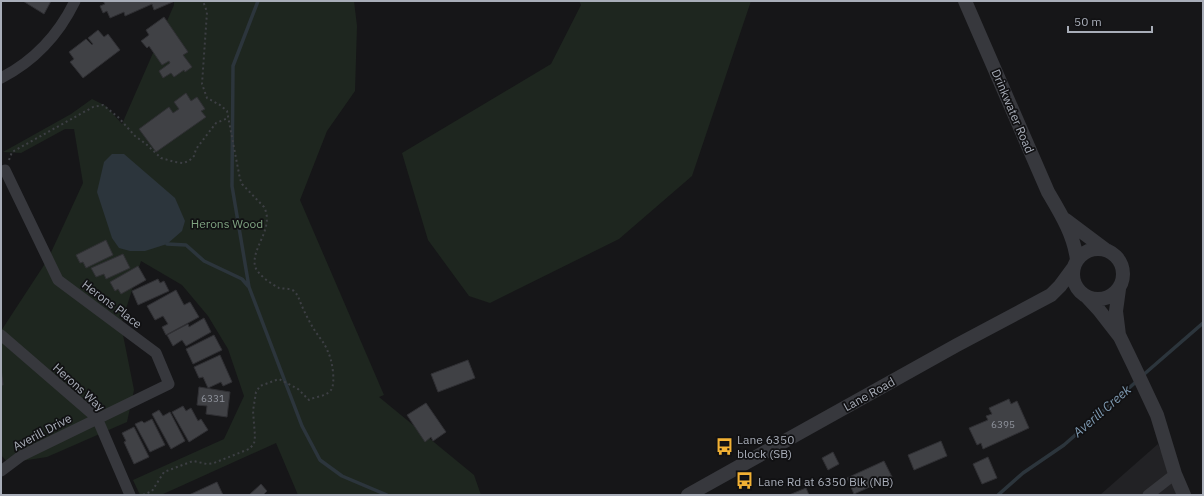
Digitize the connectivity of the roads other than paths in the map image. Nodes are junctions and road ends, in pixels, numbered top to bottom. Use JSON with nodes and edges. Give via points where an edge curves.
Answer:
{"nodes":[{"id":1,"x":75,"y":1,"type":"edge"},
{"id":2,"x":965,"y":1,"type":"edge"},
{"id":3,"x":1,"y":78,"type":"edge"},
{"id":4,"x":5,"y":170,"type":"road end"},
{"id":5,"x":1064,"y":219,"type":"junction"},
{"id":6,"x":1106,"y":250,"type":"junction"},
{"id":7,"x":1075,"y":264,"type":"junction"},
{"id":8,"x":1119,"y":289,"type":"junction"},
{"id":9,"x":1051,"y":295,"type":"junction"},
{"id":10,"x":1085,"y":296,"type":"junction"},
{"id":11,"x":1,"y":335,"type":"edge"},
{"id":12,"x":1120,"y":337,"type":"junction"},
{"id":13,"x":97,"y":418,"type":"junction"},
{"id":14,"x":1,"y":471,"type":"edge"},
{"id":15,"x":1175,"y":474,"type":"junction"},
{"id":16,"x":130,"y":495,"type":"edge"},
{"id":17,"x":688,"y":495,"type":"edge"},
{"id":18,"x":1148,"y":495,"type":"edge"},
{"id":19,"x":1184,"y":495,"type":"edge"}],
"edges":[{"from":1,"to":3,"type":"street","via":[[57,32],[45,46],[28,61]]},
{"from":2,"to":5,"type":"street","name":"Drinkwater Road","via":[[1048,192]]},
{"from":4,"to":13,"type":"street","name":"Herons Place","via":[[58,280],[156,353],[169,384]]},
{"from":5,"to":6,"type":"street","name":"Drinkwater Road"},
{"from":5,"to":7,"type":"street","name":"Drinkwater Road","via":[[1072,238]]},
{"from":6,"to":7,"type":"street","via":[[1090,250],[1082,254]]},
{"from":6,"to":8,"type":"street","via":[[1113,253],[1122,266],[1124,274]]},
{"from":7,"to":9,"type":"street","name":"Lane Road"},
{"from":7,"to":10,"type":"street","via":[[1074,282]]},
{"from":8,"to":10,"type":"street","via":[[1105,299],[1096,300]]},
{"from":8,"to":12,"type":"street","via":[[1116,311]]},
{"from":9,"to":10,"type":"street","name":"Lane Road","via":[[1066,293]]},
{"from":9,"to":17,"type":"street","name":"Lane Road"},
{"from":10,"to":12,"type":"street","via":[[1100,310]]},
{"from":11,"to":13,"type":"street","name":"Herons Way"},
{"from":12,"to":15,"type":"street","via":[[1158,415]]},
{"from":13,"to":14,"type":"street","name":"Averill Drive","via":[[21,456]]},
{"from":13,"to":16,"type":"street","name":"Herons Way"},
{"from":15,"to":18,"type":"street"},
{"from":15,"to":19,"type":"street"}]}
